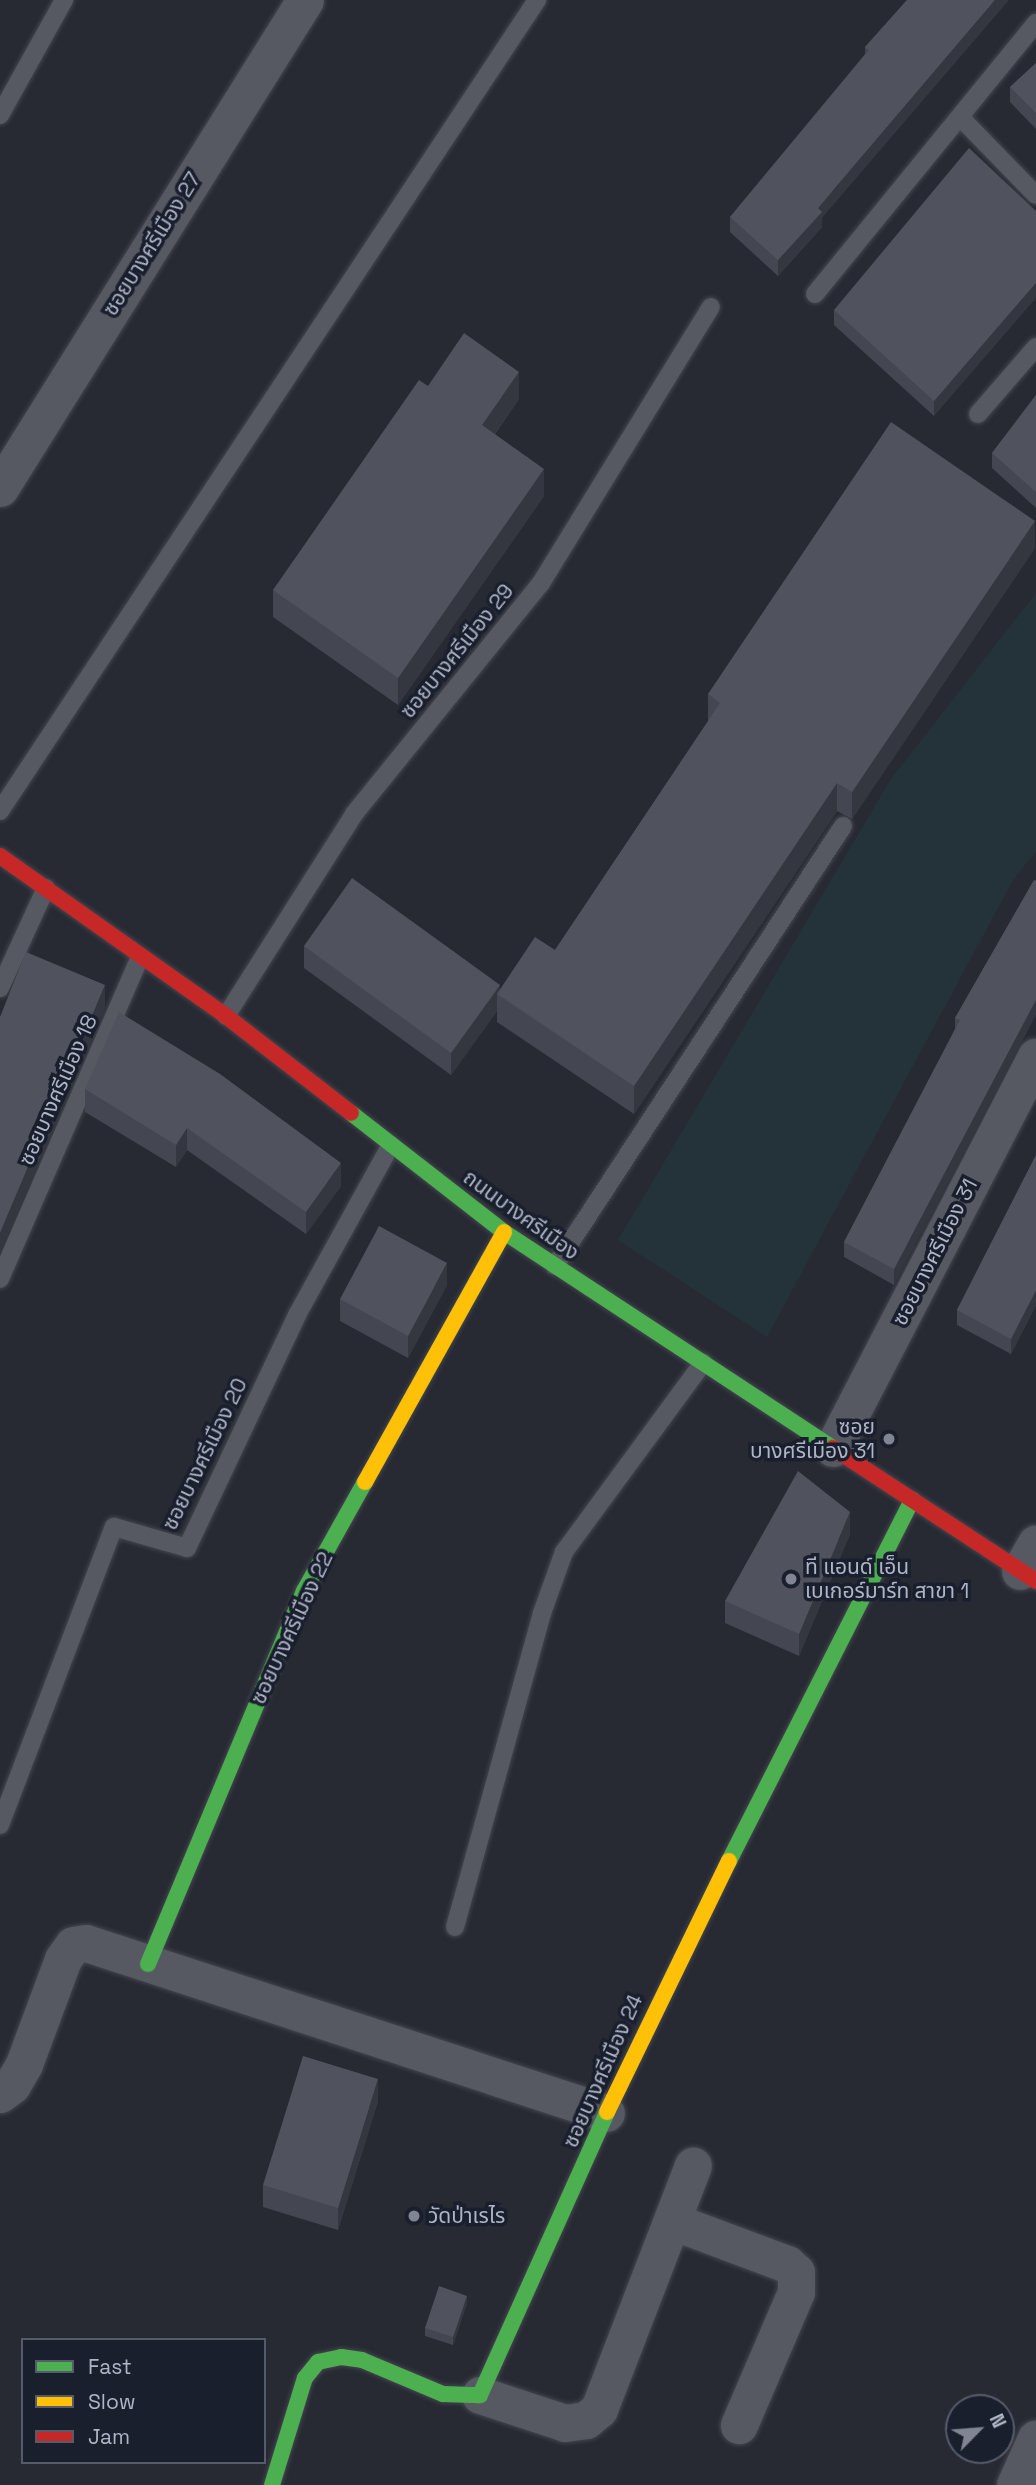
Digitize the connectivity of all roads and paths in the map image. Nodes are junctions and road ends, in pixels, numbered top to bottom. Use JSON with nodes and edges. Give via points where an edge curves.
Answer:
{"nodes":[{"id":1,"x":64,"y":0,"type":"edge"},
{"id":2,"x":305,"y":0,"type":"edge"},
{"id":3,"x":537,"y":0,"type":"edge"},
{"id":4,"x":1036,"y":23,"type":"edge"},
{"id":5,"x":0,"y":115,"type":"edge"},
{"id":6,"x":961,"y":118,"type":"junction"},
{"id":7,"x":1036,"y":195,"type":"edge"},
{"id":8,"x":816,"y":293,"type":"dead end"},
{"id":9,"x":710,"y":306,"type":"dead end"},
{"id":10,"x":1036,"y":347,"type":"edge"},
{"id":11,"x":978,"y":414,"type":"dead end"},
{"id":12,"x":0,"y":488,"type":"edge"},
{"id":13,"x":0,"y":811,"type":"edge"},
{"id":14,"x":843,"y":826,"type":"dead end"},
{"id":15,"x":0,"y":856,"type":"edge"},
{"id":16,"x":46,"y":888,"type":"junction"},
{"id":17,"x":141,"y":957,"type":"junction"},
{"id":18,"x":0,"y":988,"type":"edge"},
{"id":19,"x":226,"y":1016,"type":"junction"},
{"id":20,"x":1036,"y":1057,"type":"edge"},
{"id":21,"x":391,"y":1145,"type":"junction"},
{"id":22,"x":504,"y":1232,"type":"junction"},
{"id":23,"x":555,"y":1266,"type":"junction"},
{"id":24,"x":0,"y":1279,"type":"edge"},
{"id":25,"x":703,"y":1363,"type":"junction"},
{"id":26,"x":833,"y":1448,"type":"junction"},
{"id":27,"x":912,"y":1500,"type":"junction"},
{"id":28,"x":1031,"y":1565,"type":"edge"},
{"id":29,"x":0,"y":1825,"type":"edge"},
{"id":30,"x":455,"y":1927,"type":"dead end"},
{"id":31,"x":148,"y":1964,"type":"junction"},
{"id":32,"x":0,"y":2094,"type":"edge"},
{"id":33,"x":607,"y":2113,"type":"junction"},
{"id":34,"x":693,"y":2165,"type":"dead end"},
{"id":35,"x":672,"y":2221,"type":"junction"},
{"id":36,"x":480,"y":2395,"type":"junction"},
{"id":37,"x":739,"y":2425,"type":"dead end"},
{"id":38,"x":1036,"y":2438,"type":"edge"},
{"id":39,"x":272,"y":2485,"type":"edge"},
{"id":40,"x":1015,"y":2485,"type":"edge"}],
"edges":[{"from":1,"to":5,"type":"lane"},
{"from":2,"to":12,"type":"street","name":"ซอยบางศรีเมือง 27"},
{"from":3,"to":13,"type":"lane"},
{"from":4,"to":6,"type":"lane"},
{"from":6,"to":7,"type":"lane"},
{"from":6,"to":8,"type":"lane"},
{"from":9,"to":19,"type":"lane","name":"ซอยบางศรีเมือง 29","via":[[541,583],[354,814]]},
{"from":10,"to":11,"type":"lane"},
{"from":14,"to":23,"type":"lane"},
{"from":15,"to":16,"type":"street","name":"ถนนบางศรีเมือง"},
{"from":16,"to":17,"type":"street","name":"ถนนบางศรีเมือง"},
{"from":16,"to":18,"type":"lane"},
{"from":17,"to":19,"type":"street","name":"ถนนบางศรีเมือง"},
{"from":17,"to":24,"type":"lane","name":"ซอยบางศรีเมือง 18"},
{"from":19,"to":21,"type":"street","name":"ถนนบางศรีเมือง"},
{"from":20,"to":26,"type":"street","name":"ซอยบางศรีเมือง 31"},
{"from":21,"to":22,"type":"street","name":"ถนนบางศรีเมือง"},
{"from":21,"to":29,"type":"lane","name":"ซอยบางศรีเมือง 20","via":[[297,1315],[187,1548],[114,1527]]},
{"from":22,"to":23,"type":"street","name":"ถนนบางศรีเมือง"},
{"from":22,"to":31,"type":"street","name":"ซอยบางศรีเมือง 22","via":[[304,1591]]},
{"from":23,"to":25,"type":"street","name":"ถนนบางศรีเมือง"},
{"from":25,"to":26,"type":"street","name":"ถนนบางศรีเมือง"},
{"from":25,"to":30,"type":"lane","via":[[564,1552],[542,1613]]},
{"from":26,"to":27,"type":"street","name":"ถนนบางศรีเมือง"},
{"from":27,"to":28,"type":"street","name":"ถนนบางศรีเมือง"},
{"from":27,"to":33,"type":"street","name":"ซอยบางศรีเมือง 24","via":[[647,2022]]},
{"from":31,"to":32,"type":"street","via":[[86,1943],[73,1945],[63,1959],[24,2064],[12,2085]]},
{"from":31,"to":33,"type":"street"},
{"from":33,"to":36,"type":"street","name":"ซอยบางศรีเมือง 24"},
{"from":34,"to":35,"type":"street"},
{"from":35,"to":36,"type":"street","via":[[598,2410],[586,2420],[565,2423]]},
{"from":35,"to":37,"type":"street","via":[[787,2264],[796,2272],[796,2292]]},
{"from":36,"to":39,"type":"street","via":[[443,2394],[362,2360],[341,2357],[318,2362],[305,2378]]},
{"from":38,"to":40,"type":"street"}]}
